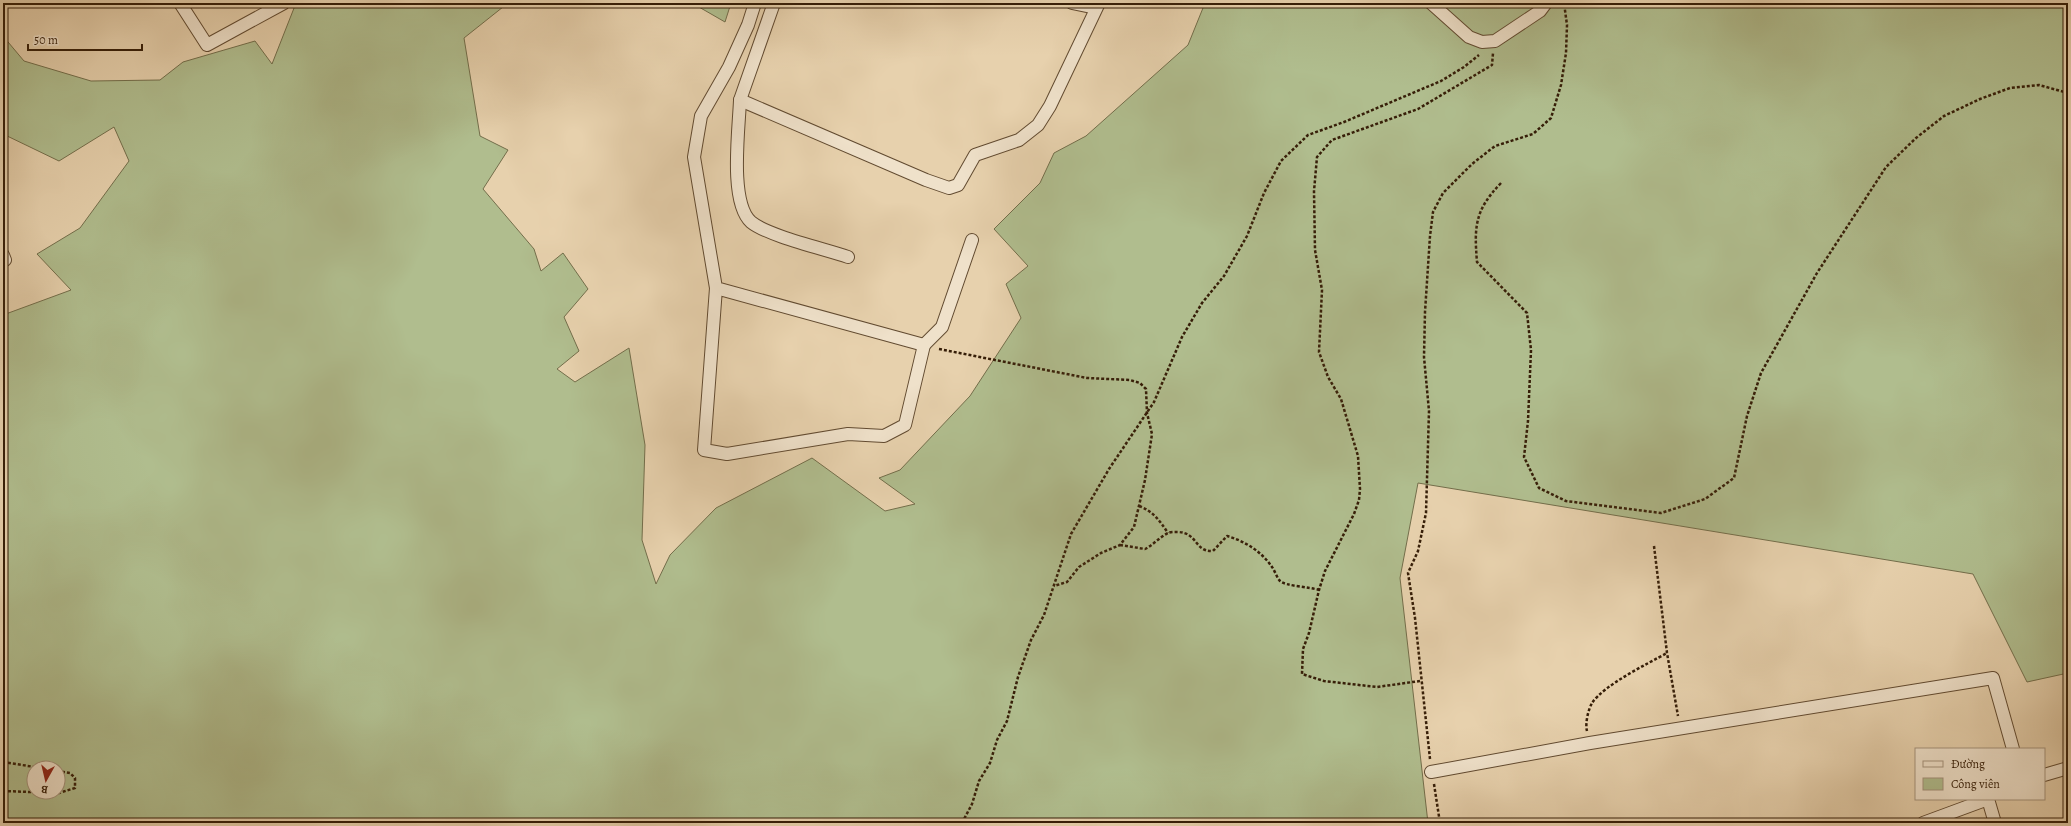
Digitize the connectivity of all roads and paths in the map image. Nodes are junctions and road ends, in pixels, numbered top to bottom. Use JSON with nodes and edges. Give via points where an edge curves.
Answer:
{"nodes":[{"id":1,"x":180,"y":3,"type":"edge"},
{"id":2,"x":284,"y":3,"type":"edge"},
{"id":3,"x":755,"y":3,"type":"edge"},
{"id":4,"x":774,"y":3,"type":"edge"},
{"id":5,"x":1072,"y":3,"type":"edge"},
{"id":6,"x":1431,"y":3,"type":"edge"},
{"id":7,"x":1546,"y":3,"type":"edge"},
{"id":8,"x":1564,"y":3,"type":"edge"},
{"id":9,"x":1098,"y":5,"type":"edge"},
{"id":10,"x":1495,"y":41,"type":"junction"},
{"id":11,"x":2068,"y":93,"type":"edge"},
{"id":12,"x":740,"y":100,"type":"junction"},
{"id":13,"x":1501,"y":183,"type":"dead end"},
{"id":14,"x":972,"y":240,"type":"dead end"},
{"id":15,"x":848,"y":257,"type":"dead end"},
{"id":16,"x":716,"y":288,"type":"junction"},
{"id":17,"x":924,"y":345,"type":"junction"},
{"id":18,"x":1147,"y":413,"type":"junction"},
{"id":19,"x":1139,"y":506,"type":"junction"},
{"id":20,"x":1168,"y":533,"type":"junction"},
{"id":21,"x":1120,"y":545,"type":"junction"},
{"id":22,"x":1654,"y":546,"type":"dead end"},
{"id":23,"x":1053,"y":586,"type":"junction"},
{"id":24,"x":1319,"y":590,"type":"junction"},
{"id":25,"x":1667,"y":653,"type":"junction"},
{"id":26,"x":1420,"y":681,"type":"junction"},
{"id":27,"x":1680,"y":729,"type":"junction"},
{"id":28,"x":1590,"y":743,"type":"junction"},
{"id":29,"x":2013,"y":748,"type":"edge"},
{"id":30,"x":3,"y":762,"type":"edge"},
{"id":31,"x":26,"y":766,"type":"edge"},
{"id":32,"x":2068,"y":768,"type":"edge"},
{"id":33,"x":66,"y":772,"type":"edge"},
{"id":34,"x":1431,"y":772,"type":"junction"},
{"id":35,"x":2045,"y":775,"type":"edge"},
{"id":36,"x":3,"y":791,"type":"edge"},
{"id":37,"x":66,"y":791,"type":"edge"},
{"id":38,"x":26,"y":792,"type":"edge"},
{"id":39,"x":1985,"y":800,"type":"edge"},
{"id":40,"x":1988,"y":800,"type":"edge"},
{"id":41,"x":962,"y":823,"type":"edge"},
{"id":42,"x":1440,"y":823,"type":"edge"},
{"id":43,"x":1923,"y":823,"type":"edge"},
{"id":44,"x":1995,"y":823,"type":"edge"}],
"edges":[{"from":1,"to":2,"type":"street","via":[[207,45]]},
{"from":3,"to":16,"type":"street","via":[[729,67],[701,116],[694,156]]},
{"from":4,"to":12,"type":"street"},
{"from":5,"to":9,"type":"street"},
{"from":6,"to":10,"type":"street","via":[[1469,37],[1482,42]]},
{"from":7,"to":10,"type":"street","via":[[1540,11]]},
{"from":8,"to":26,"type":"path","via":[[1567,25],[1566,53],[1561,85],[1551,118],[1532,134],[1495,146],[1472,164],[1443,193],[1433,212],[1424,357],[1429,411],[1426,513],[1418,551],[1408,573]]},
{"from":9,"to":12,"type":"street","via":[[1050,106],[1038,125],[1019,140],[975,155],[958,185],[954,187],[949,188],[926,180]]},
{"from":10,"to":18,"type":"path","via":[[1464,67],[1441,81],[1308,135],[1281,161],[1264,193],[1247,236],[1224,276],[1202,304],[1182,337],[1167,375]]},
{"from":10,"to":24,"type":"path","via":[[1492,65],[1418,109],[1332,140],[1317,157],[1314,191],[1315,250],[1322,290],[1319,352],[1328,378],[1340,399],[1358,456],[1360,489],[1354,514],[1340,539]]},
{"from":11,"to":13,"type":"path","via":[[2039,85],[2010,88],[1980,99],[1944,116],[1886,167],[1817,273],[1761,373],[1747,416],[1734,478],[1705,499],[1661,513],[1566,501],[1539,488],[1536,482],[1524,457],[1531,350],[1527,313],[1477,262],[1477,218],[1487,197]]},
{"from":12,"to":15,"type":"street","via":[[737,169],[739,202],[750,221],[764,230]]},
{"from":14,"to":17,"type":"street","via":[[942,327]]},
{"from":16,"to":17,"type":"street"},
{"from":16,"to":17,"type":"street","via":[[704,450],[727,454],[848,434],[884,436],[905,425]]},
{"from":17,"to":18,"type":"path","via":[[1072,375],[1140,383],[1146,389]]},
{"from":18,"to":19,"type":"path","via":[[1152,434]]},
{"from":18,"to":23,"type":"path","via":[[1070,534]]},
{"from":19,"to":20,"type":"path","via":[[1158,518]]},
{"from":19,"to":21,"type":"path","via":[[1134,527]]},
{"from":20,"to":21,"type":"path","via":[[1145,549]]},
{"from":20,"to":24,"type":"path","via":[[1189,534],[1197,546],[1207,552],[1213,552],[1227,536],[1234,538],[1258,551],[1272,566],[1279,580],[1285,584]]},
{"from":21,"to":23,"type":"path","via":[[1080,567],[1067,582]]},
{"from":22,"to":25,"type":"path"},
{"from":23,"to":41,"type":"path","via":[[1044,615],[1031,640],[1018,677],[1007,720]]},
{"from":24,"to":26,"type":"path","via":[[1303,649],[1302,674],[1324,681],[1377,688]]},
{"from":25,"to":27,"type":"path"},
{"from":25,"to":28,"type":"path","via":[[1605,690],[1591,704],[1586,726]]},
{"from":26,"to":34,"type":"path"},
{"from":27,"to":28,"type":"street"},
{"from":27,"to":29,"type":"street","via":[[1993,678]]},
{"from":28,"to":34,"type":"street"},
{"from":30,"to":31,"type":"path"},
{"from":32,"to":35,"type":"street"},
{"from":33,"to":37,"type":"path","via":[[75,778],[75,788]]},
{"from":34,"to":42,"type":"path"},
{"from":36,"to":38,"type":"path"},
{"from":39,"to":43,"type":"street"},
{"from":40,"to":44,"type":"street"}]}
